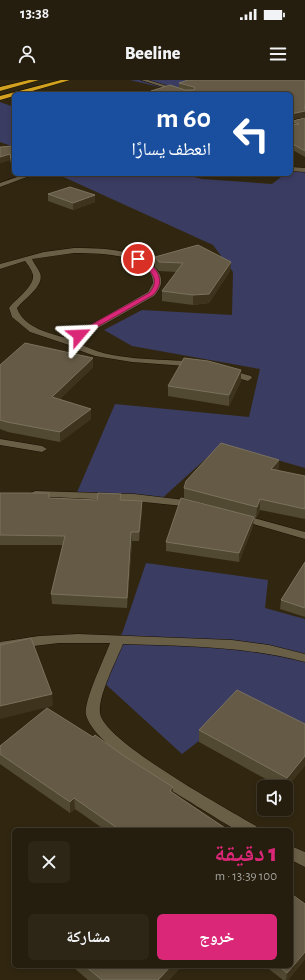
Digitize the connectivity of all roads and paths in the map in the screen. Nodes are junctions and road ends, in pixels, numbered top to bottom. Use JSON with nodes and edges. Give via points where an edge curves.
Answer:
{"nodes":[{"id":1,"x":36,"y":80,"type":"edge"},
{"id":2,"x":67,"y":80,"type":"edge"},
{"id":3,"x":142,"y":80,"type":"edge"},
{"id":4,"x":0,"y":89,"type":"edge"},
{"id":5,"x":22,"y":92,"type":"edge"},
{"id":6,"x":183,"y":92,"type":"edge"},
{"id":7,"x":12,"y":95,"type":"edge"},
{"id":8,"x":0,"y":98,"type":"edge"},
{"id":9,"x":305,"y":120,"type":"edge"},
{"id":10,"x":293,"y":123,"type":"edge"},
{"id":11,"x":293,"y":169,"type":"edge"},
{"id":12,"x":305,"y":170,"type":"edge"},
{"id":13,"x":26,"y":176,"type":"edge"},
{"id":14,"x":0,"y":185,"type":"edge"},
{"id":15,"x":28,"y":259,"type":"junction"},
{"id":16,"x":0,"y":267,"type":"edge"},
{"id":17,"x":76,"y":344,"type":"junction"},
{"id":18,"x":205,"y":366,"type":"edge"},
{"id":19,"x":219,"y":370,"type":"edge"},
{"id":20,"x":248,"y":378,"type":"dead end"},
{"id":21,"x":0,"y":442,"type":"edge"},
{"id":22,"x":42,"y":448,"type":"dead end"},
{"id":23,"x":23,"y":495,"type":"edge"},
{"id":24,"x":201,"y":506,"type":"edge"},
{"id":25,"x":230,"y":514,"type":"edge"},
{"id":26,"x":305,"y":536,"type":"edge"},
{"id":27,"x":118,"y":640,"type":"junction"},
{"id":28,"x":0,"y":646,"type":"edge"},
{"id":29,"x":305,"y":658,"type":"edge"},
{"id":30,"x":248,"y":828,"type":"edge"},
{"id":31,"x":293,"y":853,"type":"edge"},
{"id":32,"x":305,"y":860,"type":"edge"}],
"edges":[{"from":1,"to":4,"type":"highway"},
{"from":2,"to":5,"type":"highway"},
{"from":3,"to":6,"type":"street"},
{"from":7,"to":8,"type":"highway"},
{"from":9,"to":10,"type":"street"},
{"from":11,"to":12,"type":"street"},
{"from":13,"to":14,"type":"street"},
{"from":15,"to":16,"type":"street"},
{"from":15,"to":17,"type":"street","via":[[37,275],[32,288],[13,308],[15,315],[33,330]]},
{"from":15,"to":17,"type":"street","via":[[70,251],[114,253],[138,259],[151,268],[155,275],[157,284],[154,292],[79,335],[74,339]]},
{"from":17,"to":18,"type":"street","via":[[88,351],[114,357]]},
{"from":19,"to":20,"type":"street"},
{"from":21,"to":22,"type":"street"},
{"from":23,"to":24,"type":"street","via":[[123,497],[167,500]]},
{"from":25,"to":26,"type":"street"},
{"from":27,"to":28,"type":"street","via":[[43,639]]},
{"from":27,"to":29,"type":"street","via":[[214,643],[288,653]]},
{"from":27,"to":30,"type":"street","via":[[94,703],[93,715],[104,732],[153,772]]},
{"from":31,"to":32,"type":"street"}]}
